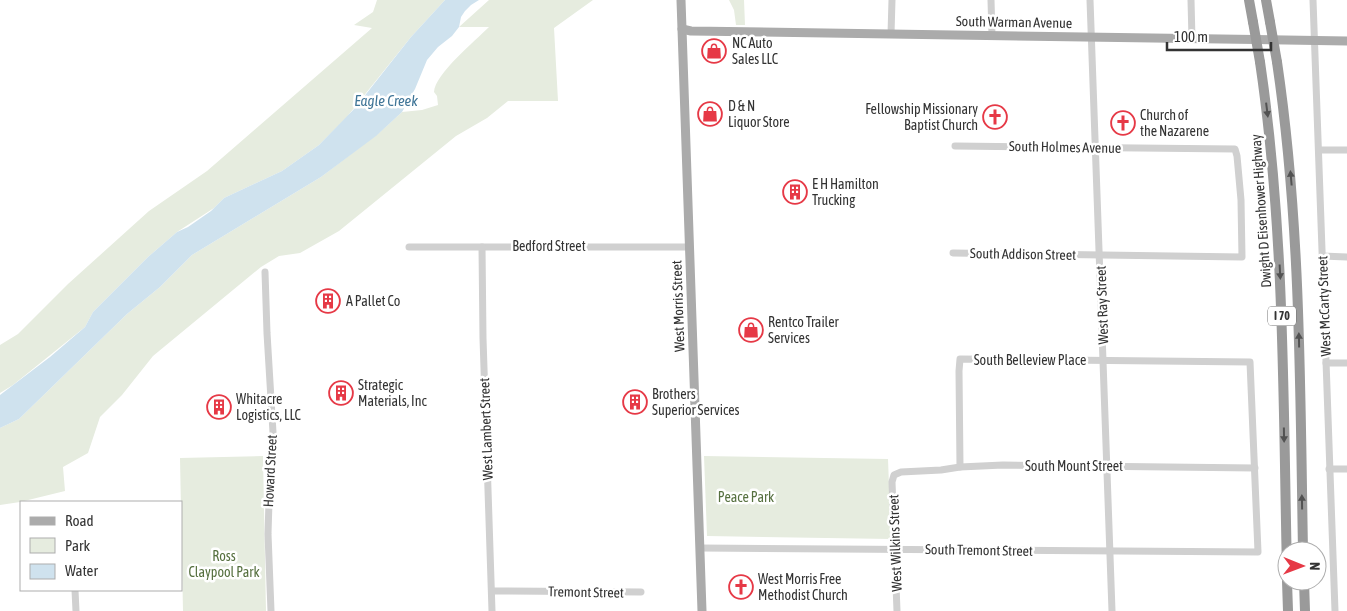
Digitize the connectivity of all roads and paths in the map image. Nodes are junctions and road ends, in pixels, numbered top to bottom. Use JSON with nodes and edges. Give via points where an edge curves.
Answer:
{"nodes":[{"id":1,"x":681,"y":0,"type":"edge"},
{"id":2,"x":892,"y":0,"type":"edge"},
{"id":3,"x":991,"y":0,"type":"edge"},
{"id":4,"x":1090,"y":0,"type":"edge"},
{"id":5,"x":1191,"y":0,"type":"edge"},
{"id":6,"x":1249,"y":0,"type":"edge"},
{"id":7,"x":1266,"y":0,"type":"edge"},
{"id":8,"x":1314,"y":0,"type":"edge"},
{"id":9,"x":682,"y":29,"type":"junction"},
{"id":10,"x":892,"y":34,"type":"junction"},
{"id":11,"x":992,"y":35,"type":"junction"},
{"id":12,"x":1092,"y":37,"type":"junction"},
{"id":13,"x":1192,"y":39,"type":"junction"},
{"id":14,"x":1315,"y":41,"type":"junction"},
{"id":15,"x":1347,"y":41,"type":"edge"},
{"id":16,"x":955,"y":146,"type":"dead end"},
{"id":17,"x":1096,"y":147,"type":"junction"},
{"id":18,"x":1319,"y":150,"type":"junction"},
{"id":19,"x":1347,"y":150,"type":"edge"},
{"id":20,"x":409,"y":246,"type":"dead end"},
{"id":21,"x":482,"y":246,"type":"junction"},
{"id":22,"x":689,"y":247,"type":"junction"},
{"id":23,"x":953,"y":253,"type":"dead end"},
{"id":24,"x":1100,"y":255,"type":"junction"},
{"id":25,"x":1322,"y":256,"type":"junction"},
{"id":26,"x":1242,"y":257,"type":"joint"},
{"id":27,"x":1347,"y":257,"type":"edge"},
{"id":28,"x":265,"y":272,"type":"dead end"},
{"id":29,"x":1104,"y":360,"type":"junction"},
{"id":30,"x":1326,"y":363,"type":"junction"},
{"id":31,"x":1347,"y":364,"type":"edge"},
{"id":32,"x":960,"y":466,"type":"junction"},
{"id":33,"x":1107,"y":466,"type":"junction"},
{"id":34,"x":1255,"y":468,"type":"junction"},
{"id":35,"x":1330,"y":469,"type":"junction"},
{"id":36,"x":1347,"y":469,"type":"edge"},
{"id":37,"x":894,"y":475,"type":"joint"},
{"id":38,"x":1286,"y":541,"type":"edge"},
{"id":39,"x":1303,"y":541,"type":"edge"},
{"id":40,"x":700,"y":548,"type":"junction"},
{"id":41,"x":895,"y":549,"type":"junction"},
{"id":42,"x":1110,"y":551,"type":"junction"},
{"id":43,"x":75,"y":591,"type":"edge"},
{"id":44,"x":492,"y":591,"type":"junction"},
{"id":45,"x":1287,"y":591,"type":"edge"},
{"id":46,"x":1304,"y":591,"type":"edge"},
{"id":47,"x":641,"y":592,"type":"dead end"},
{"id":48,"x":76,"y":611,"type":"edge"},
{"id":49,"x":271,"y":611,"type":"edge"},
{"id":50,"x":492,"y":611,"type":"edge"},
{"id":51,"x":702,"y":611,"type":"edge"},
{"id":52,"x":898,"y":611,"type":"edge"},
{"id":53,"x":1112,"y":611,"type":"edge"},
{"id":54,"x":1288,"y":611,"type":"edge"},
{"id":55,"x":1304,"y":611,"type":"edge"},
{"id":56,"x":1335,"y":611,"type":"edge"}],
"edges":[{"from":1,"to":9,"type":"main road","name":"West Morris Street"},
{"from":2,"to":10,"type":"street"},
{"from":3,"to":11,"type":"street"},
{"from":4,"to":12,"type":"street","name":"West Ray Street"},
{"from":5,"to":13,"type":"street"},
{"from":6,"to":38,"type":"highway","name":"Dwight D Eisenhower Highway","number":"I 70","one_way":true,"bridge":true,"via":[[1274,175],[1279,243]]},
{"from":39,"to":7,"type":"highway","number":"I 70","one_way":true,"bridge":true,"via":[[1297,264],[1291,176]]},
{"from":8,"to":14,"type":"street","name":"West McCarty Street"},
{"from":9,"to":10,"type":"main road","name":"South Warman Avenue"},
{"from":9,"to":22,"type":"main road","name":"West Morris Street"},
{"from":10,"to":11,"type":"main road","name":"South Warman Avenue"},
{"from":11,"to":12,"type":"main road","name":"South Warman Avenue"},
{"from":12,"to":13,"type":"main road","name":"South Warman Avenue"},
{"from":12,"to":17,"type":"street","name":"West Ray Street"},
{"from":13,"to":14,"type":"main road","name":"South Warman Avenue"},
{"from":14,"to":15,"type":"main road","name":"South Warman Avenue"},
{"from":14,"to":18,"type":"street","name":"West McCarty Street"},
{"from":16,"to":17,"type":"street","name":"South Holmes Avenue"},
{"from":17,"to":24,"type":"street","name":"West Ray Street"},
{"from":17,"to":26,"type":"street","name":"South Holmes Avenue","via":[[1235,149],[1241,200]]},
{"from":18,"to":19,"type":"street"},
{"from":18,"to":25,"type":"street","name":"West McCarty Street"},
{"from":20,"to":21,"type":"street","name":"Bedford Street"},
{"from":21,"to":22,"type":"street","name":"Bedford Street"},
{"from":21,"to":44,"type":"street","name":"West Lambert Street"},
{"from":22,"to":40,"type":"main road","name":"West Morris Street"},
{"from":23,"to":24,"type":"street","name":"South Addison Street"},
{"from":24,"to":26,"type":"street","name":"South Addison Street"},
{"from":24,"to":29,"type":"street","name":"West Ray Street"},
{"from":25,"to":27,"type":"street"},
{"from":25,"to":30,"type":"street","name":"West McCarty Street"},
{"from":28,"to":49,"type":"street","name":"Howard Street","via":[[274,449],[270,469],[268,534]]},
{"from":29,"to":32,"type":"street","name":"South Belleview Place","via":[[960,359]]},
{"from":29,"to":33,"type":"street","name":"West Ray Street"},
{"from":29,"to":34,"type":"street","name":"South Belleview Place","via":[[1250,362]]},
{"from":30,"to":31,"type":"street"},
{"from":30,"to":35,"type":"street","name":"West McCarty Street"},
{"from":32,"to":33,"type":"street","name":"South Mount Street"},
{"from":32,"to":37,"type":"street","name":"South Mount Street"},
{"from":33,"to":34,"type":"street","name":"South Mount Street"},
{"from":33,"to":42,"type":"street","name":"West Ray Street"},
{"from":34,"to":42,"type":"street","name":"South Tremont Street","via":[[1258,552]]},
{"from":35,"to":36,"type":"street"},
{"from":35,"to":56,"type":"street","name":"West McCarty Street"},
{"from":37,"to":41,"type":"street","name":"West Wilkins Street"},
{"from":40,"to":41,"type":"street","name":"South Tremont Street"},
{"from":40,"to":51,"type":"main road","name":"West Morris Street"},
{"from":41,"to":42,"type":"street","name":"South Tremont Street"},
{"from":41,"to":52,"type":"street","name":"West Wilkins Street"},
{"from":42,"to":53,"type":"street","name":"West Ray Street"},
{"from":43,"to":48,"type":"street"},
{"from":44,"to":47,"type":"street","name":"Tremont Street"},
{"from":44,"to":50,"type":"street","name":"West Lambert Street"},
{"from":45,"to":54,"type":"highway"},
{"from":46,"to":55,"type":"highway"}]}
